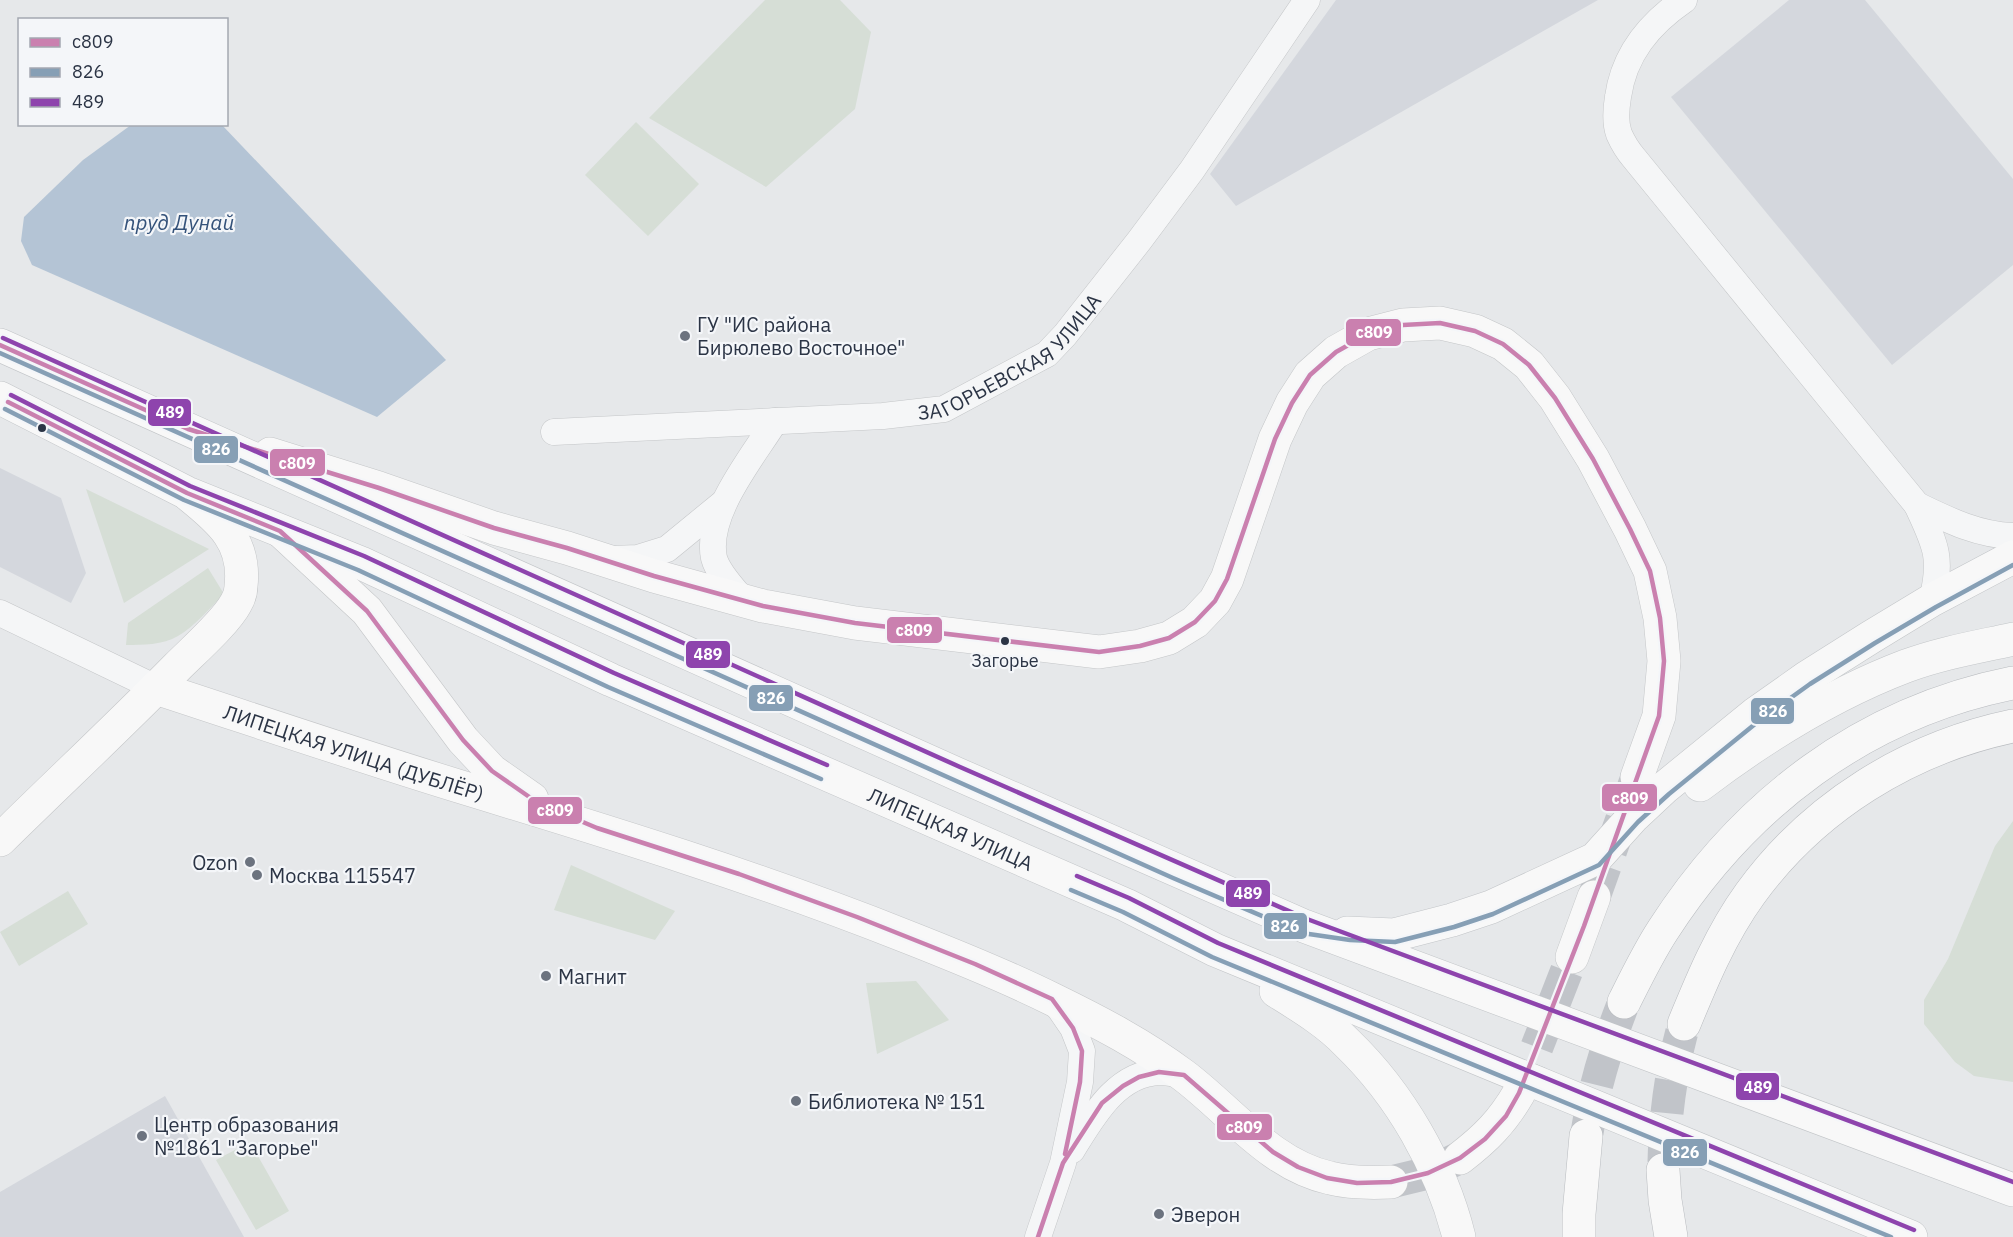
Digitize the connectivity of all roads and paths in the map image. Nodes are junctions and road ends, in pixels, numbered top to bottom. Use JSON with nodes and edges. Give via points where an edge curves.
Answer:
{"nodes":[{"id":1,"x":1307,"y":0,"type":"edge"},
{"id":2,"x":1684,"y":0,"type":"edge"},
{"id":3,"x":0,"y":345,"type":"edge"},
{"id":4,"x":0,"y":398,"type":"edge"},
{"id":5,"x":775,"y":421,"type":"junction"},
{"id":6,"x":188,"y":429,"type":"junction"},
{"id":7,"x":554,"y":432,"type":"dead end"},
{"id":8,"x":186,"y":493,"type":"junction"},
{"id":9,"x":722,"y":504,"type":"junction"},
{"id":10,"x":1917,"y":505,"type":"junction"},
{"id":11,"x":280,"y":531,"type":"junction"},
{"id":12,"x":2013,"y":536,"type":"edge"},
{"id":13,"x":2013,"y":557,"type":"edge"},
{"id":14,"x":600,"y":559,"type":"junction"},
{"id":15,"x":743,"y":600,"type":"junction"},
{"id":16,"x":1932,"y":600,"type":"junction"},
{"id":17,"x":0,"y":613,"type":"edge"},
{"id":18,"x":2013,"y":639,"type":"edge"},
{"id":19,"x":2013,"y":683,"type":"edge"},
{"id":20,"x":156,"y":688,"type":"junction"},
{"id":21,"x":2013,"y":726,"type":"edge"},
{"id":22,"x":1637,"y":777,"type":"tunnel mouth"},
{"id":23,"x":597,"y":828,"type":"junction"},
{"id":24,"x":0,"y":840,"type":"edge"},
{"id":25,"x":1595,"y":859,"type":"junction"},
{"id":26,"x":1594,"y":897,"type":"tunnel mouth"},
{"id":27,"x":1304,"y":926,"type":"junction"},
{"id":28,"x":1215,"y":950,"type":"junction"},
{"id":29,"x":1572,"y":957,"type":"tunnel mouth"},
{"id":30,"x":1052,"y":999,"type":"junction"},
{"id":31,"x":1624,"y":1002,"type":"tunnel mouth"},
{"id":32,"x":1684,"y":1024,"type":"tunnel mouth"},
{"id":33,"x":1184,"y":1076,"type":"junction"},
{"id":34,"x":1519,"y":1093,"type":"tunnel mouth"},
{"id":35,"x":1586,"y":1136,"type":"tunnel mouth"},
{"id":36,"x":1460,"y":1158,"type":"tunnel mouth"},
{"id":37,"x":1063,"y":1163,"type":"junction"},
{"id":38,"x":1663,"y":1170,"type":"tunnel mouth"},
{"id":39,"x":1390,"y":1182,"type":"tunnel mouth"},
{"id":40,"x":2013,"y":1190,"type":"edge"},
{"id":41,"x":1038,"y":1237,"type":"edge"},
{"id":42,"x":1459,"y":1237,"type":"edge"},
{"id":43,"x":1580,"y":1237,"type":"edge"},
{"id":44,"x":1671,"y":1237,"type":"edge"},
{"id":45,"x":1911,"y":1237,"type":"edge"}],
"edges":[{"from":1,"to":5,"type":"street","name":"ЗАГОРЬЕВСКАЯ УЛИЦА","via":[[1192,170],[1047,354],[944,409]]},
{"from":2,"to":10,"type":"street","via":[[1652,25],[1629,58],[1617,108],[1619,133],[1634,158]]},
{"from":3,"to":6,"type":"main road"},
{"from":4,"to":8,"type":"main road","name":"ЛИПЕЦКАЯ УЛИЦА"},
{"from":5,"to":7,"type":"street","name":"ЗАГОРЬЕВСКАЯ УЛИЦА"},
{"from":5,"to":9,"type":"street"},
{"from":6,"to":14,"type":"main road"},
{"from":6,"to":27,"type":"main road"},
{"from":8,"to":11,"type":"main road","name":"ЛИПЕЦКАЯ УЛИЦА"},
{"from":8,"to":20,"type":"main road","via":[[216,517],[234,540],[242,561],[241,588],[236,604]]},
{"from":9,"to":14,"type":"street","via":[[667,549],[638,558]]},
{"from":9,"to":15,"type":"street","via":[[713,531],[714,560]]},
{"from":10,"to":12,"type":"street","via":[[1969,529]]},
{"from":10,"to":16,"type":"street","via":[[1936,549],[1938,578]]},
{"from":11,"to":23,"type":"main road","via":[[367,611],[492,771],[538,803]]},
{"from":11,"to":28,"type":"main road","name":"ЛИПЕЦКАЯ УЛИЦА","via":[[361,563],[611,680],[1126,905]]},
{"from":13,"to":16,"type":"main road"},
{"from":14,"to":15,"type":"main road"},
{"from":15,"to":22,"type":"main road","via":[[855,623],[1099,652],[1169,638],[1195,622],[1215,601],[1227,579],[1275,439],[1310,375],[1336,352],[1368,334],[1402,325],[1440,323],[1475,331],[1503,344],[1529,364],[1556,398],[1593,459],[1650,572],[1664,661],[1659,716]]},
{"from":16,"to":25,"type":"main road","via":[[1755,714],[1664,788]]},
{"from":17,"to":20,"type":"street","name":"ЛИПЕЦКАЯ УЛИЦА (ДУБЛЁР)"},
{"from":18,"to":25,"type":"main road","via":[[1943,654],[1888,674],[1812,712],[1739,757]]},
{"from":19,"to":31,"type":"main road","via":[[1958,697],[1882,727],[1790,786],[1707,868],[1661,932]]},
{"from":20,"to":23,"type":"main road","name":"ЛИПЕЦКАЯ УЛИЦА (ДУБЛЁР)"},
{"from":20,"to":24,"type":"main road"},
{"from":21,"to":32,"type":"main road","via":[[1958,741],[1904,763],[1849,797],[1796,840],[1749,896],[1727,931]]},
{"from":23,"to":30,"type":"main road","name":"ЛИПЕЦКАЯ УЛИЦА (ДУБЛЁР)","via":[[857,917]]},
{"from":25,"to":27,"type":"main road","via":[[1491,907],[1394,935]]},
{"from":26,"to":29,"type":"main road"},
{"from":27,"to":40,"type":"main road"},
{"from":28,"to":42,"type":"main road","via":[[1347,1042],[1389,1091],[1429,1156]]},
{"from":28,"to":45,"type":"main road","name":"ЛИПЕЦКАЯ УЛИЦА"},
{"from":30,"to":33,"type":"main road","name":"ЛИПЕЦКАЯ УЛИЦА (ДУБЛЁР)","via":[[1110,1028]]},
{"from":30,"to":37,"type":"street","via":[[1073,1028],[1082,1051],[1080,1082]]},
{"from":33,"to":37,"type":"street","via":[[1159,1072],[1123,1086],[1102,1103]]},
{"from":33,"to":39,"type":"main road","name":"ЛИПЕЦКАЯ УЛИЦА (ДУБЛЁР)","via":[[1273,1152],[1298,1167],[1327,1178]]},
{"from":34,"to":36,"type":"main road","via":[[1506,1116]]},
{"from":35,"to":43,"type":"main road"},
{"from":37,"to":41,"type":"street"},
{"from":38,"to":44,"type":"main road"}]}
